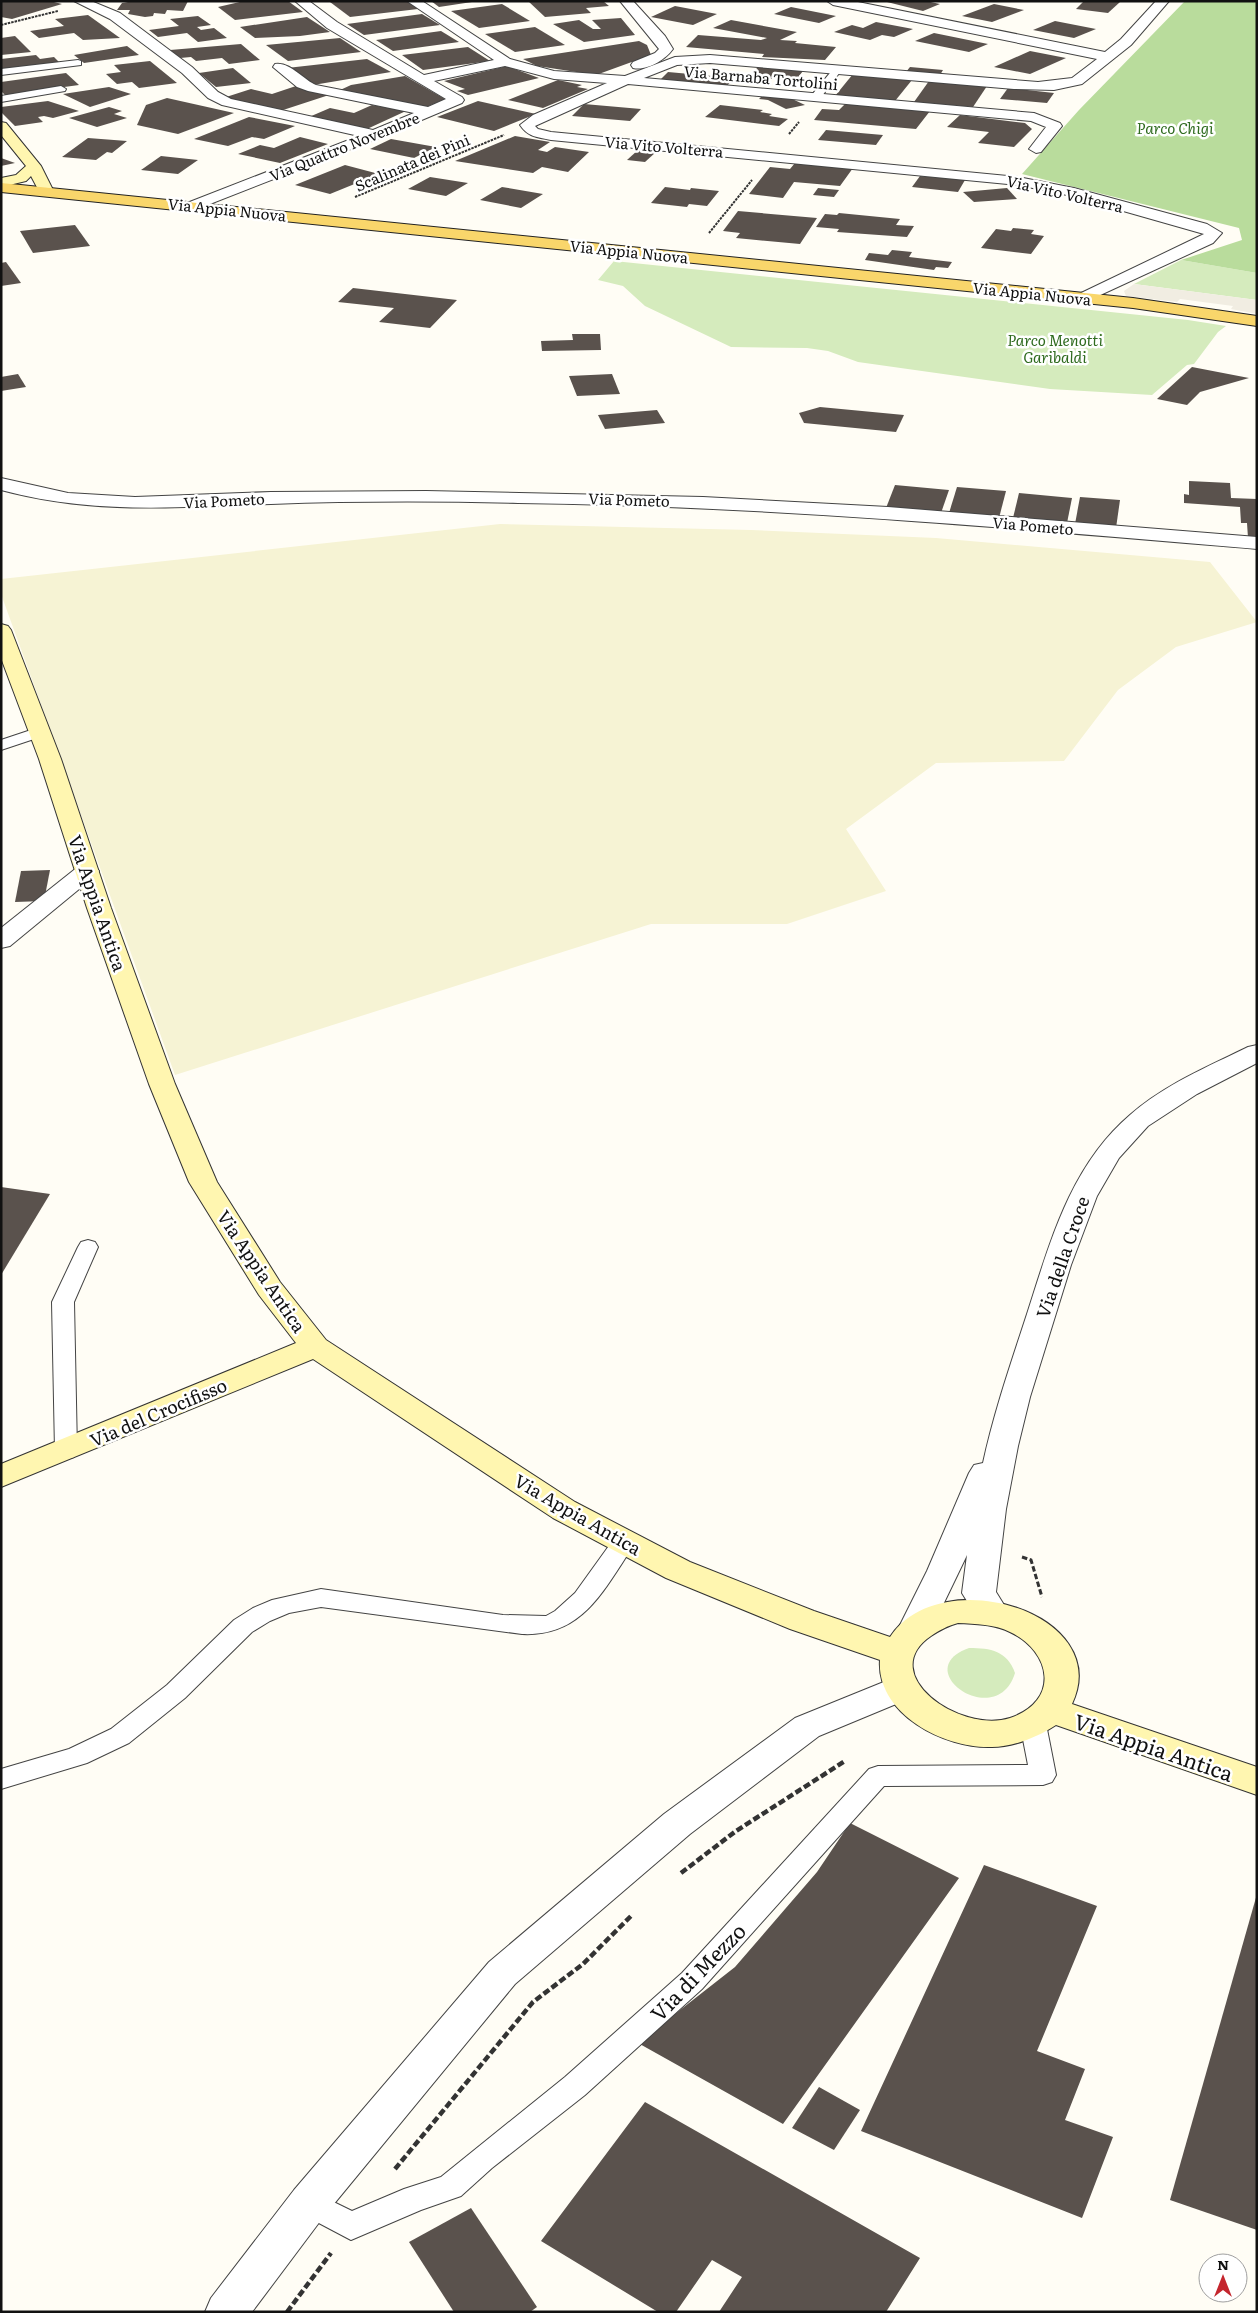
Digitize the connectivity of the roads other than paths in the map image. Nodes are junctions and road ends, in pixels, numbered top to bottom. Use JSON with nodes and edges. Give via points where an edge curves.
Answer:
{"nodes":[{"id":1,"x":301,"y":1,"type":"edge"},
{"id":2,"x":413,"y":1,"type":"edge"},
{"id":3,"x":626,"y":1,"type":"edge"},
{"id":4,"x":833,"y":1,"type":"edge"},
{"id":5,"x":1163,"y":1,"type":"edge"},
{"id":6,"x":91,"y":2,"type":"edge"},
{"id":7,"x":1108,"y":57,"type":"junction"},
{"id":8,"x":505,"y":62,"type":"junction"},
{"id":9,"x":78,"y":63,"type":"dead end"},
{"id":10,"x":280,"y":67,"type":"dead end"},
{"id":11,"x":837,"y":70,"type":"junction"},
{"id":12,"x":1,"y":72,"type":"edge"},
{"id":13,"x":422,"y":79,"type":"junction"},
{"id":14,"x":598,"y":79,"type":"junction"},
{"id":15,"x":626,"y":80,"type":"junction"},
{"id":16,"x":61,"y":89,"type":"dead end"},
{"id":17,"x":815,"y":98,"type":"junction"},
{"id":18,"x":1,"y":99,"type":"edge"},
{"id":19,"x":430,"y":112,"type":"junction"},
{"id":20,"x":1,"y":126,"type":"edge"},
{"id":21,"x":374,"y":135,"type":"junction"},
{"id":22,"x":1036,"y":149,"type":"dead end"},
{"id":23,"x":34,"y":166,"type":"junction"},
{"id":24,"x":1,"y":183,"type":"edge"},
{"id":25,"x":1,"y":187,"type":"edge"},
{"id":26,"x":46,"y":192,"type":"junction"},
{"id":27,"x":192,"y":206,"type":"junction"},
{"id":28,"x":1083,"y":298,"type":"junction"},
{"id":29,"x":1257,"y":321,"type":"edge"},
{"id":30,"x":1,"y":484,"type":"edge"},
{"id":31,"x":1257,"y":543,"type":"edge"},
{"id":32,"x":1,"y":630,"type":"edge"},
{"id":33,"x":40,"y":732,"type":"junction"},
{"id":34,"x":1,"y":744,"type":"edge"},
{"id":35,"x":87,"y":872,"type":"junction"},
{"id":36,"x":1,"y":941,"type":"edge"},
{"id":37,"x":1257,"y":1053,"type":"edge"},
{"id":38,"x":88,"y":1247,"type":"dead end"},
{"id":39,"x":315,"y":1347,"type":"junction"},
{"id":40,"x":1008,"y":1424,"type":"junction"},
{"id":41,"x":66,"y":1451,"type":"junction"},
{"id":42,"x":1,"y":1476,"type":"edge"},
{"id":43,"x":624,"y":1542,"type":"junction"},
{"id":44,"x":992,"y":1612,"type":"junction"},
{"id":45,"x":905,"y":1657,"type":"junction"},
{"id":46,"x":1042,"y":1717,"type":"junction"},
{"id":47,"x":1,"y":1779,"type":"edge"},
{"id":48,"x":1257,"y":1781,"type":"edge"},
{"id":49,"x":309,"y":2203,"type":"junction"},
{"id":50,"x":226,"y":2312,"type":"edge"}],
"edges":[{"from":1,"to":13,"type":"street","name":"Via Quattro Novembre","via":[[332,25]]},
{"from":2,"to":8,"type":"street","name":"Via Barnaba Tortolini"},
{"from":3,"to":14,"type":"street","via":[[660,39],[666,51],[649,61]]},
{"from":4,"to":7,"type":"street"},
{"from":5,"to":7,"type":"street"},
{"from":6,"to":21,"type":"street","via":[[124,22],[218,98],[245,108]]},
{"from":7,"to":11,"type":"street","via":[[1077,81],[1061,85],[1014,85]]},
{"from":8,"to":13,"type":"street"},
{"from":8,"to":14,"type":"street","name":"Via Barnaba Tortolini","via":[[542,73]]},
{"from":9,"to":12,"type":"lane"},
{"from":10,"to":19,"type":"street","via":[[302,84],[313,88]]},
{"from":11,"to":15,"type":"street","via":[[698,59],[675,61]]},
{"from":11,"to":17,"type":"lane"},
{"from":13,"to":19,"type":"street","name":"Via Quattro Novembre","via":[[457,100]]},
{"from":14,"to":15,"type":"street","name":"Via Barnaba Tortolini"},
{"from":15,"to":17,"type":"street","name":"Via Barnaba Tortolini"},
{"from":15,"to":28,"type":"street","name":"Via Vito Volterra","via":[[527,125],[533,132],[551,136],[1026,182],[1088,195],[1214,233],[1207,240]]},
{"from":16,"to":18,"type":"lane"},
{"from":17,"to":22,"type":"street","name":"Via Barnaba Tortolini","via":[[1034,117],[1055,126]]},
{"from":19,"to":21,"type":"street","name":"Via Quattro Novembre"},
{"from":20,"to":23,"type":"street"},
{"from":21,"to":27,"type":"street","name":"Via Quattro Novembre"},
{"from":23,"to":24,"type":"street","via":[[21,178]]},
{"from":23,"to":26,"type":"street"},
{"from":25,"to":26,"type":"main road","name":"Via Appia Nuova"},
{"from":26,"to":27,"type":"main road","name":"Via Appia Nuova"},
{"from":27,"to":28,"type":"main road","name":"Via Appia Nuova"},
{"from":28,"to":29,"type":"main road","name":"Via Appia Nuova"},
{"from":30,"to":31,"type":"street","name":"Via Pometo","via":[[53,496],[128,503],[414,496],[726,503]]},
{"from":32,"to":33,"type":"street","name":"Via Appia Antica"},
{"from":33,"to":34,"type":"lane"},
{"from":33,"to":35,"type":"street","name":"Via Appia Antica"},
{"from":35,"to":36,"type":"street"},
{"from":35,"to":39,"type":"street","name":"Via Appia Antica","via":[[162,1084],[202,1182],[269,1288]]},
{"from":37,"to":40,"type":"street","name":"Via della Croce","via":[[1151,1111],[1126,1133],[1096,1171],[1068,1228]]},
{"from":38,"to":41,"type":"lane","via":[[63,1302]]},
{"from":39,"to":41,"type":"street","name":"Via del Crocifisso"},
{"from":39,"to":43,"type":"street","name":"Via Appia Antica","via":[[564,1510]]},
{"from":40,"to":44,"type":"street","name":"Via della Croce","via":[[985,1532],[979,1593]]},
{"from":40,"to":45,"type":"street","name":"Via della Croce"},
{"from":41,"to":42,"type":"street","name":"Via del Crocifisso"},
{"from":43,"to":45,"type":"street","name":"Via Appia Antica","via":[[704,1581]]},
{"from":43,"to":47,"type":"lane","via":[[569,1614],[554,1623],[530,1626],[503,1624],[321,1598],[296,1600],[276,1607],[258,1614],[243,1626],[130,1729],[102,1746]]},
{"from":44,"to":45,"type":"street","via":[[958,1611],[934,1617]]},
{"from":44,"to":46,"type":"street","via":[[1033,1628],[1049,1643],[1059,1659],[1063,1677],[1060,1694]]},
{"from":45,"to":46,"type":"street","via":[[914,1705],[933,1720],[957,1730],[984,1734],[1010,1732]]},
{"from":45,"to":49,"type":"street","via":[[677,1824],[502,1973]]},
{"from":46,"to":48,"type":"street","name":"Via Appia Antica"},
{"from":46,"to":49,"type":"lane","name":"Via di Mezzo","via":[[1043,1775],[878,1776],[692,1981],[575,2086],[450,2187],[351,2226]]},
{"from":49,"to":50,"type":"street"}]}
